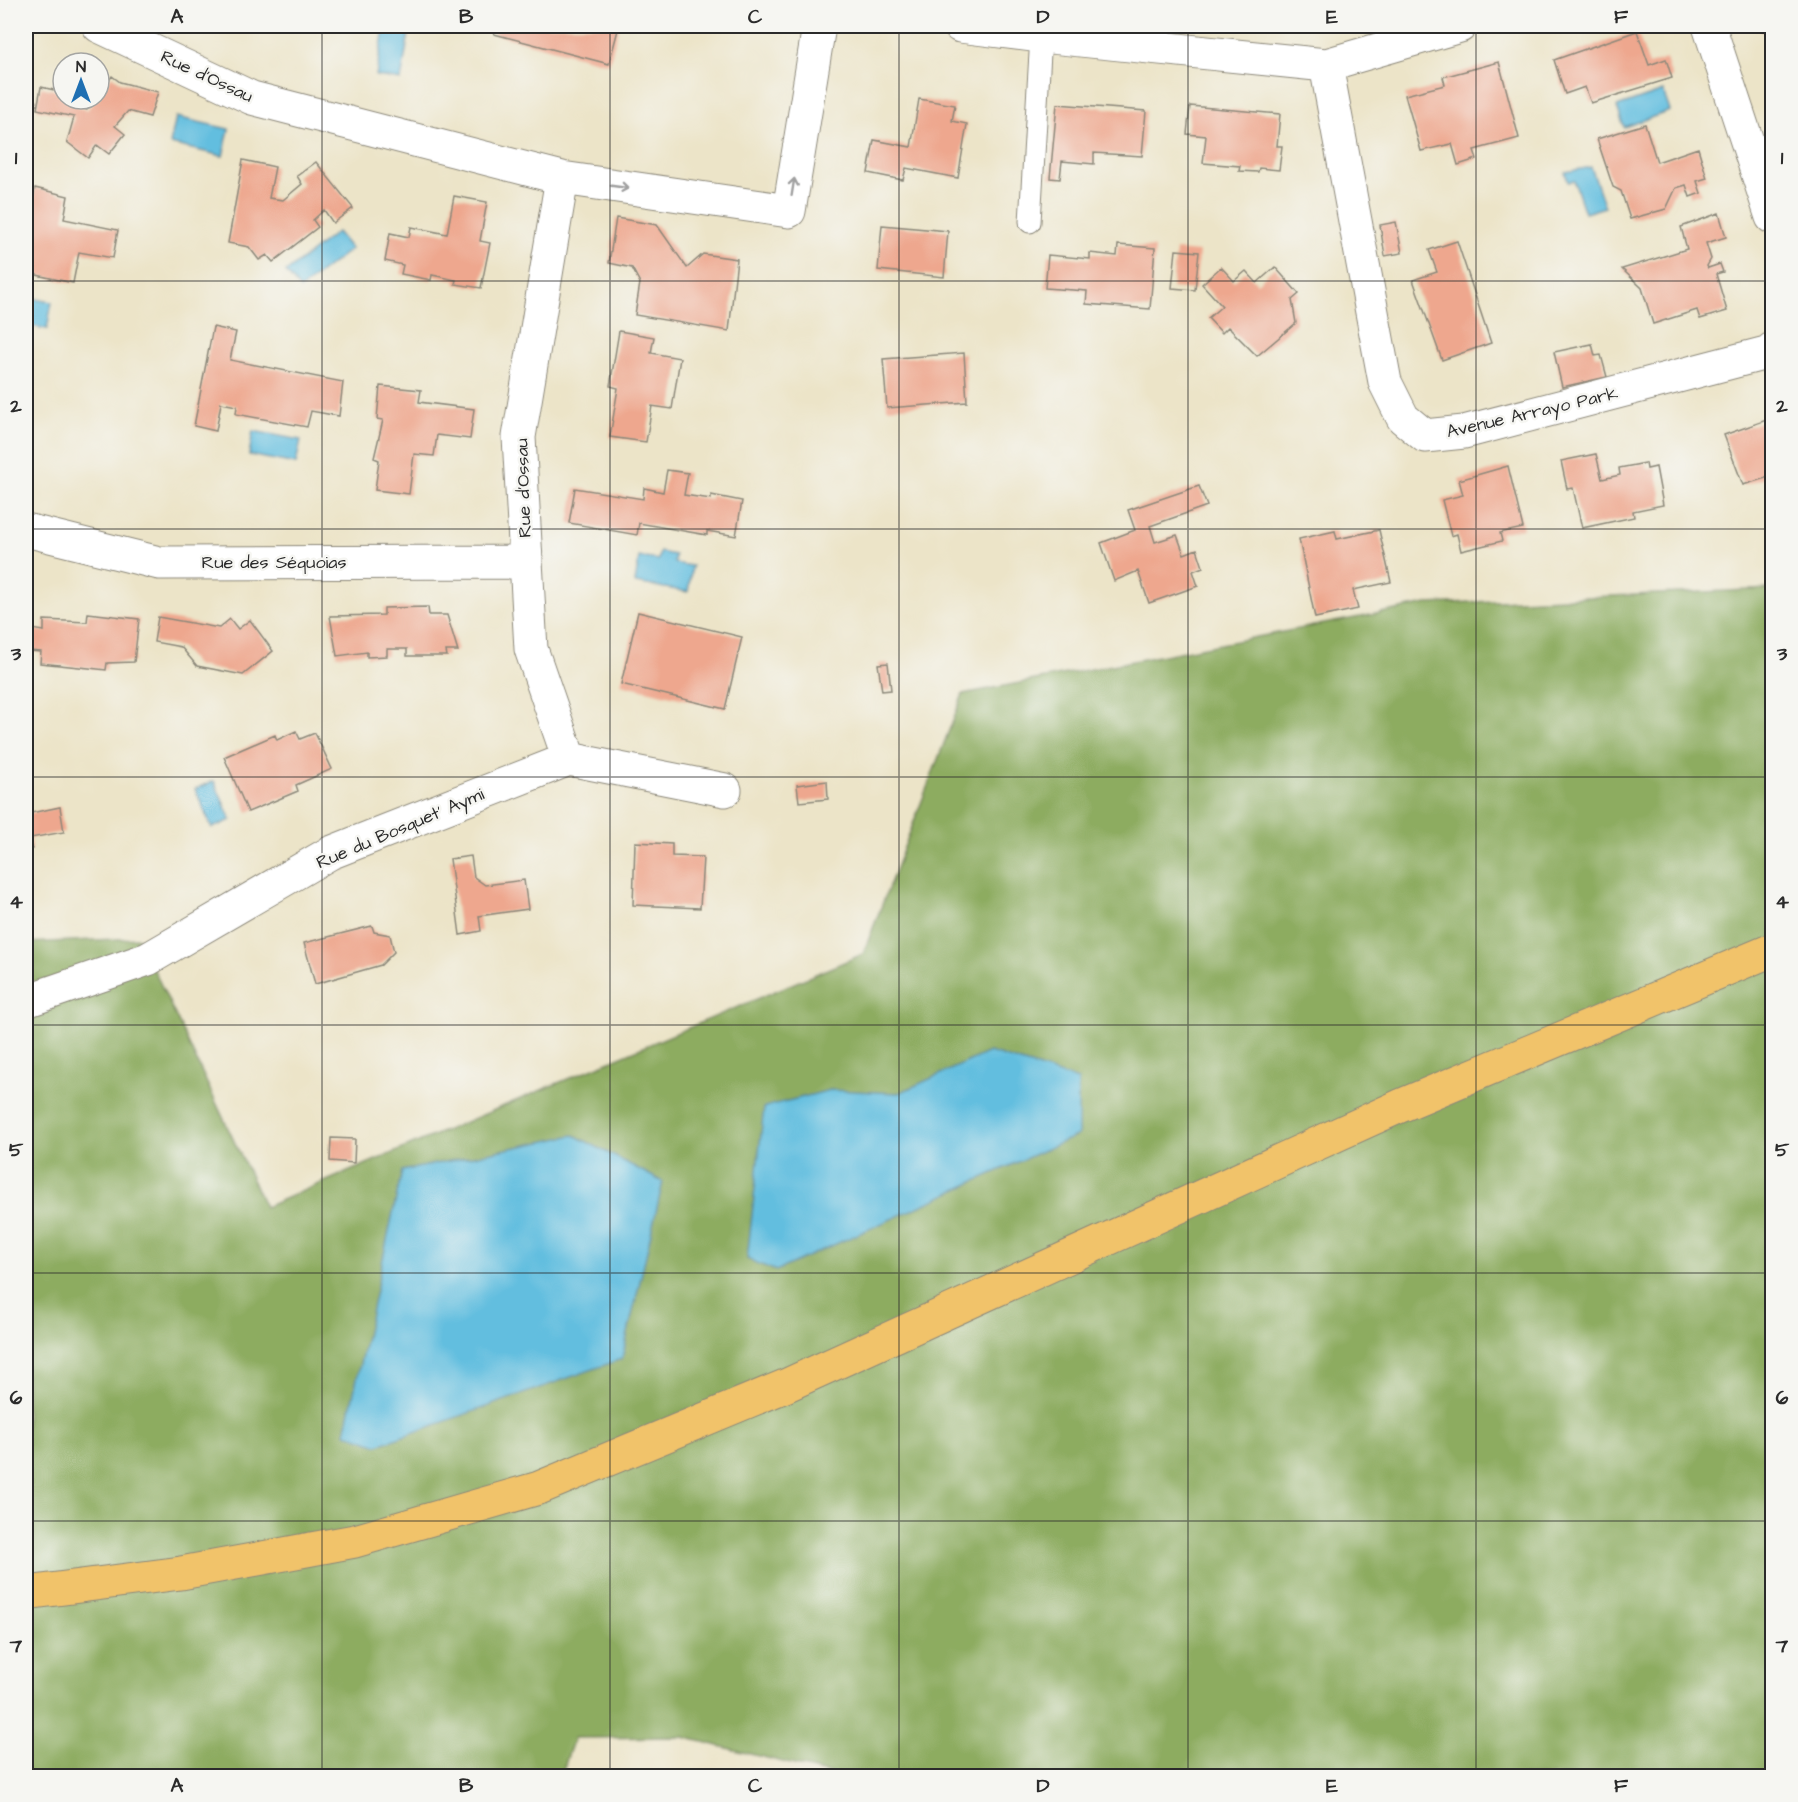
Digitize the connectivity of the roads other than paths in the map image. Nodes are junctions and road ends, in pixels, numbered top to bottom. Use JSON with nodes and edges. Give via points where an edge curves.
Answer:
{"nodes":[{"id":1,"x":99,"y":26,"type":"edge"},
{"id":2,"x":819,"y":26,"type":"edge"},
{"id":3,"x":960,"y":26,"type":"edge"},
{"id":4,"x":1460,"y":26,"type":"edge"},
{"id":5,"x":1709,"y":26,"type":"edge"},
{"id":6,"x":1041,"y":36,"type":"junction"},
{"id":7,"x":1326,"y":65,"type":"junction"},
{"id":8,"x":562,"y":178,"type":"junction"},
{"id":9,"x":1773,"y":217,"type":"edge"},
{"id":10,"x":1030,"y":222,"type":"dead end"},
{"id":11,"x":1773,"y":349,"type":"edge"},
{"id":12,"x":26,"y":530,"type":"edge"},
{"id":13,"x":526,"y":562,"type":"junction"},
{"id":14,"x":568,"y":759,"type":"junction"},
{"id":15,"x":725,"y":790,"type":"dead end"},
{"id":16,"x":1773,"y":950,"type":"edge"},
{"id":17,"x":26,"y":1001,"type":"edge"},
{"id":18,"x":26,"y":1593,"type":"edge"}],
"edges":[{"from":1,"to":8,"type":"street","name":"Rue d'Ossau","via":[[252,98]]},
{"from":8,"to":2,"type":"street","name":"Rue d'Ossau","one_way":true,"via":[[789,211]]},
{"from":3,"to":6,"type":"street"},
{"from":4,"to":7,"type":"street"},
{"from":5,"to":9,"type":"street"},
{"from":6,"to":7,"type":"street"},
{"from":6,"to":10,"type":"lane"},
{"from":7,"to":11,"type":"street","name":"Avenue Arrayo Park","via":[[1385,382],[1403,418],[1425,436],[1464,432]]},
{"from":8,"to":13,"type":"street","name":"Rue d'Ossau","via":[[519,438]]},
{"from":12,"to":13,"type":"street","name":"Rue des Séquoias","via":[[159,563]]},
{"from":13,"to":14,"type":"street","name":"Rue d'Ossau","via":[[531,649]]},
{"from":14,"to":15,"type":"street"},
{"from":14,"to":17,"type":"street","name":"Rue du Bosquet' Aymi","via":[[330,853],[148,959]]},
{"from":16,"to":18,"type":"main road","via":[[1411,1102],[785,1386],[539,1488],[355,1541],[181,1574]]}]}
